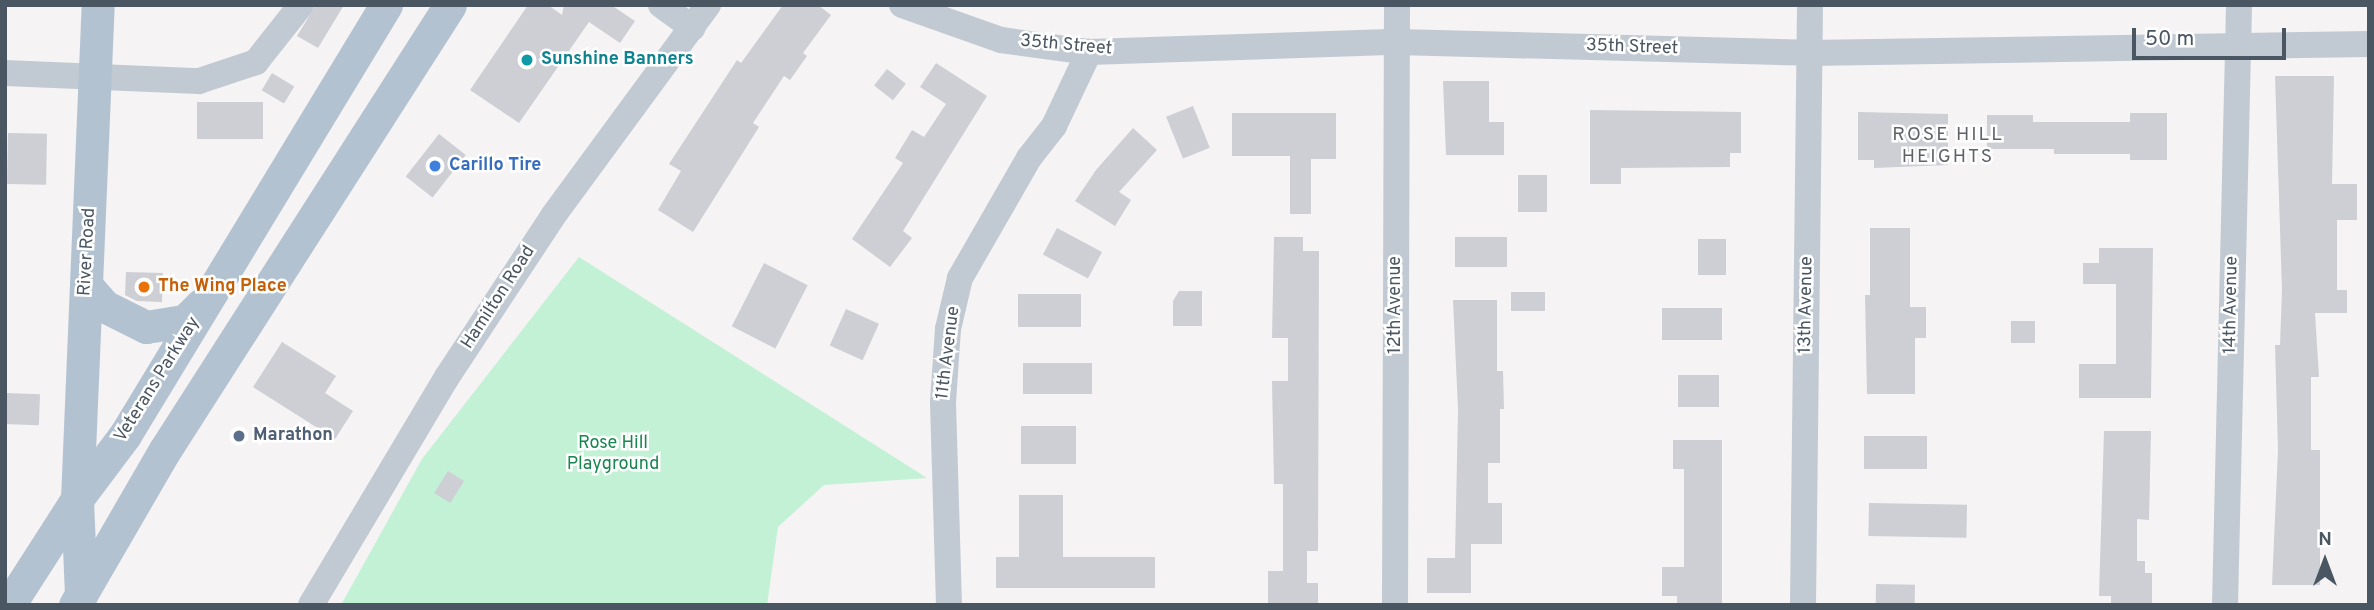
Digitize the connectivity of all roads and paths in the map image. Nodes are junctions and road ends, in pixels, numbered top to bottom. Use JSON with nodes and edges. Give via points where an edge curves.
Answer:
{"nodes":[{"id":1,"x":98,"y":5,"type":"edge"},
{"id":2,"x":301,"y":5,"type":"edge"},
{"id":3,"x":386,"y":5,"type":"edge"},
{"id":4,"x":450,"y":5,"type":"edge"},
{"id":5,"x":661,"y":5,"type":"edge"},
{"id":6,"x":708,"y":5,"type":"edge"},
{"id":7,"x":902,"y":5,"type":"edge"},
{"id":8,"x":1397,"y":5,"type":"edge"},
{"id":9,"x":1810,"y":5,"type":"edge"},
{"id":10,"x":2239,"y":5,"type":"edge"},
{"id":11,"x":693,"y":28,"type":"junction"},
{"id":12,"x":1398,"y":42,"type":"junction"},
{"id":13,"x":2369,"y":44,"type":"edge"},
{"id":14,"x":2238,"y":46,"type":"junction"},
{"id":15,"x":1089,"y":52,"type":"junction"},
{"id":16,"x":1809,"y":53,"type":"junction"},
{"id":17,"x":5,"y":73,"type":"edge"},
{"id":18,"x":98,"y":78,"type":"junction"},
{"id":19,"x":86,"y":285,"type":"junction"},
{"id":20,"x":211,"y":295,"type":"junction"},
{"id":21,"x":77,"y":499,"type":"junction"},
{"id":22,"x":79,"y":602,"type":"edge"},
{"id":23,"x":9,"y":605,"type":"edge"},
{"id":24,"x":311,"y":605,"type":"edge"},
{"id":25,"x":949,"y":605,"type":"edge"},
{"id":26,"x":1395,"y":605,"type":"edge"},
{"id":27,"x":1803,"y":605,"type":"edge"},
{"id":28,"x":2225,"y":605,"type":"edge"}],
"edges":[{"from":1,"to":18,"type":"main road","name":"River Road"},
{"from":2,"to":18,"type":"street","via":[[256,62],[199,81]]},
{"from":3,"to":20,"type":"main road","name":"Veterans Parkway"},
{"from":4,"to":22,"type":"main road","via":[[165,450]]},
{"from":5,"to":11,"type":"street"},
{"from":6,"to":11,"type":"street","name":"Hamilton Road"},
{"from":7,"to":15,"type":"street","name":"35th Street","via":[[1001,40]]},
{"from":8,"to":12,"type":"street","name":"12th Avenue"},
{"from":9,"to":16,"type":"street","name":"13th Avenue"},
{"from":10,"to":14,"type":"street","name":"14th Avenue"},
{"from":11,"to":24,"type":"street","name":"Hamilton Road","via":[[553,216],[447,377]]},
{"from":12,"to":15,"type":"street","name":"35th Street"},
{"from":12,"to":16,"type":"street","name":"35th Street"},
{"from":12,"to":26,"type":"street","name":"12th Avenue"},
{"from":13,"to":14,"type":"street","name":"35th Street"},
{"from":14,"to":16,"type":"street","name":"35th Street"},
{"from":14,"to":28,"type":"street","name":"14th Avenue"},
{"from":15,"to":25,"type":"street","name":"11th Avenue","via":[[1054,126],[1029,158],[960,278],[948,329],[943,402]]},
{"from":16,"to":27,"type":"street","name":"13th Avenue"},
{"from":17,"to":18,"type":"street"},
{"from":18,"to":19,"type":"main road","name":"River Road"},
{"from":19,"to":20,"type":"main road","via":[[104,306],[146,327],[185,321]]},
{"from":19,"to":21,"type":"main road","name":"River Road"},
{"from":20,"to":21,"type":"main road","name":"Veterans Parkway","via":[[125,435]]},
{"from":21,"to":22,"type":"main road","name":"River Road"},
{"from":21,"to":23,"type":"main road","name":"Veterans Parkway"}]}
